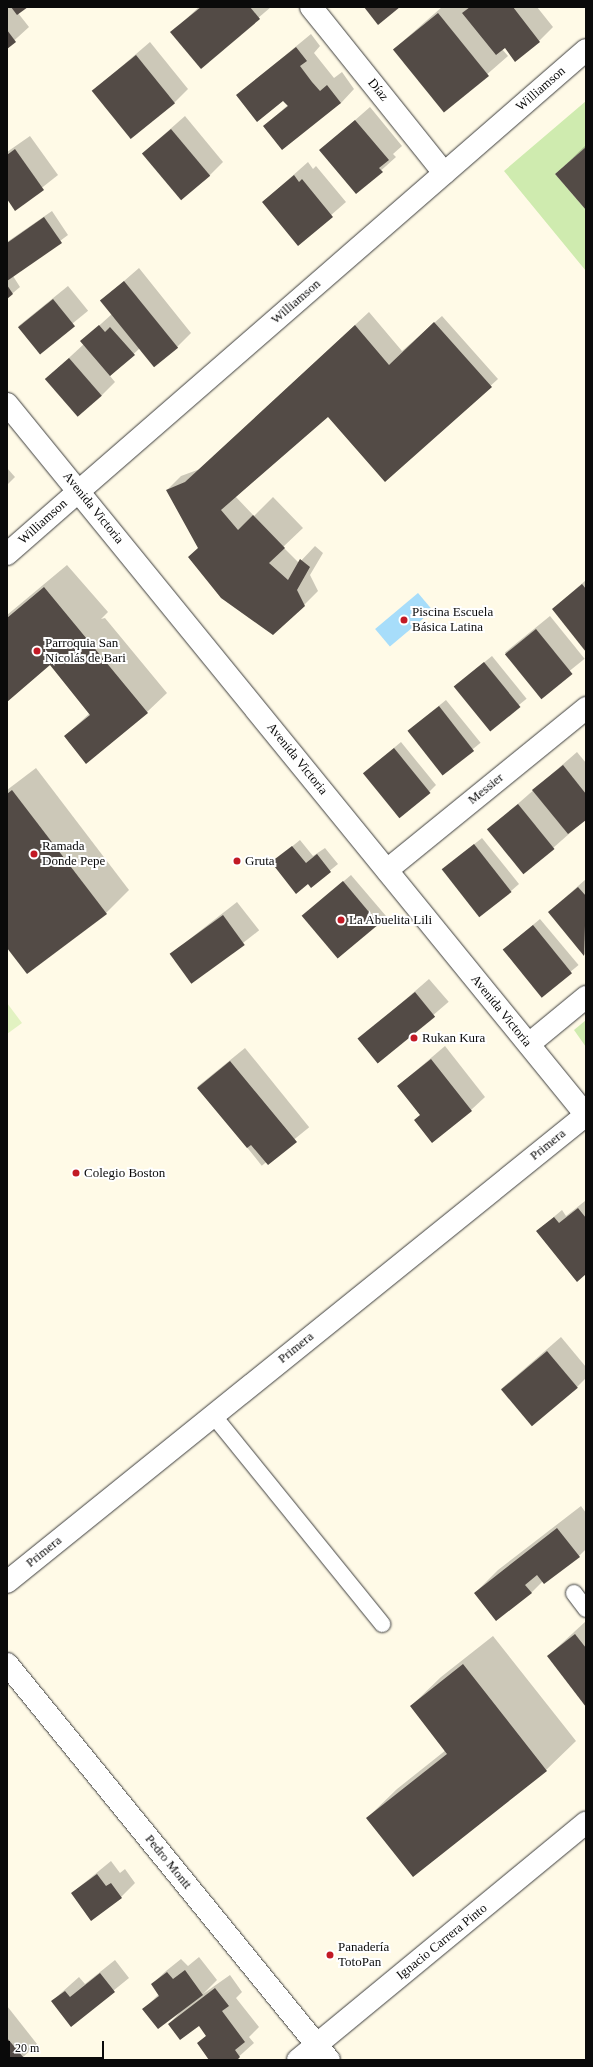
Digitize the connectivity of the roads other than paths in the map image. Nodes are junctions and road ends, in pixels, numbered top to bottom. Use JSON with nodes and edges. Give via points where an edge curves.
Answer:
{"nodes":[{"id":1,"x":311,"y":7,"type":"edge"},
{"id":2,"x":586,"y":50,"type":"edge"},
{"id":3,"x":444,"y":173,"type":"junction"},
{"id":4,"x":7,"y":404,"type":"edge"},
{"id":5,"x":79,"y":490,"type":"junction"},
{"id":6,"x":7,"y":554,"type":"edge"},
{"id":7,"x":586,"y":708,"type":"edge"},
{"id":8,"x":387,"y":870,"type":"junction"},
{"id":9,"x":586,"y":998,"type":"edge"},
{"id":10,"x":528,"y":1044,"type":"junction"},
{"id":11,"x":586,"y":1115,"type":"edge"},
{"id":12,"x":213,"y":1415,"type":"junction"},
{"id":13,"x":7,"y":1582,"type":"edge"},
{"id":14,"x":574,"y":1593,"type":"dead end"},
{"id":15,"x":586,"y":1609,"type":"edge"},
{"id":16,"x":382,"y":1624,"type":"dead end"},
{"id":17,"x":7,"y":1664,"type":"edge"},
{"id":18,"x":586,"y":1823,"type":"edge"},
{"id":19,"x":323,"y":2052,"type":"edge"},
{"id":20,"x":298,"y":2060,"type":"edge"}],
"edges":[{"from":1,"to":3,"type":"street","name":"Díaz"},
{"from":2,"to":3,"type":"street","name":"Williamson"},
{"from":3,"to":5,"type":"street","name":"Williamson"},
{"from":4,"to":5,"type":"street","name":"Avenida Victoria"},
{"from":5,"to":6,"type":"street","name":"Williamson"},
{"from":5,"to":8,"type":"street","name":"Avenida Victoria"},
{"from":7,"to":8,"type":"street","name":"Messier"},
{"from":8,"to":10,"type":"street","name":"Avenida Victoria"},
{"from":9,"to":10,"type":"street"},
{"from":10,"to":11,"type":"street","name":"Avenida Victoria"},
{"from":11,"to":12,"type":"street","name":"Primera"},
{"from":12,"to":13,"type":"street","name":"Primera"},
{"from":12,"to":16,"type":"lane"},
{"from":14,"to":15,"type":"lane"},
{"from":17,"to":19,"type":"street","name":"Pedro Montt"},
{"from":18,"to":19,"type":"street","name":"Ignacio Carrera Pinto"},
{"from":19,"to":20,"type":"street","name":"Ignacio Carrera Pinto"}]}
